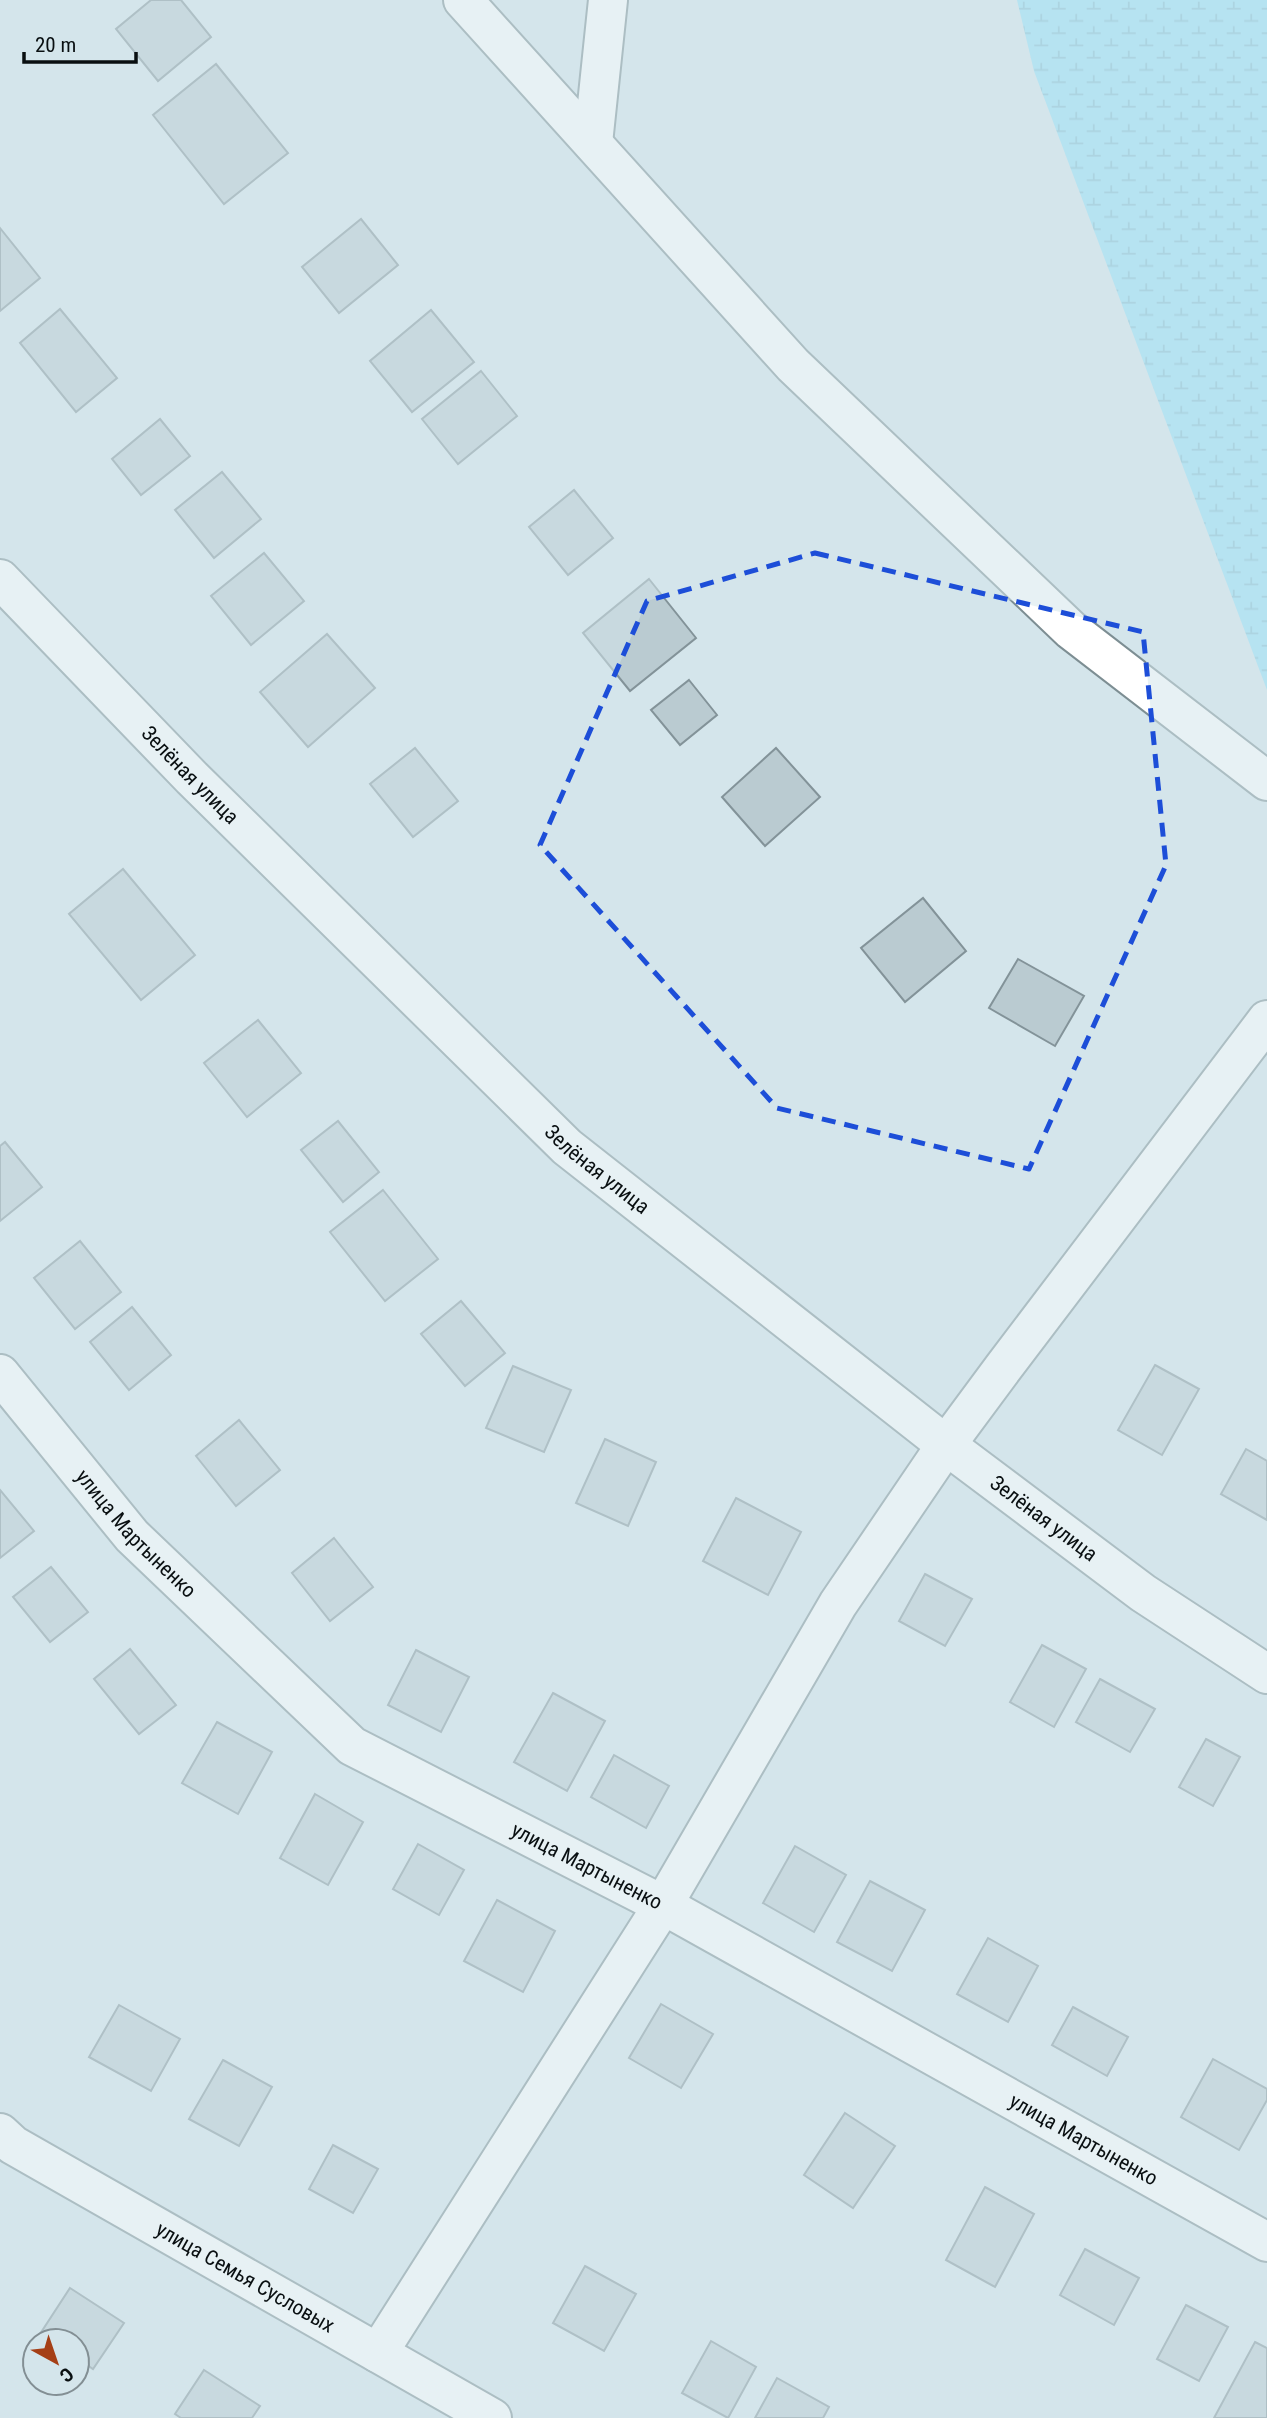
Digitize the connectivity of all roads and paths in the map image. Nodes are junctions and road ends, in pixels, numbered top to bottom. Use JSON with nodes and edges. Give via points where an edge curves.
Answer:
{"nodes":[{"id":1,"x":463,"y":0,"type":"edge"},
{"id":2,"x":608,"y":0,"type":"edge"},
{"id":3,"x":593,"y":143,"type":"junction"},
{"id":4,"x":0,"y":579,"type":"edge"},
{"id":5,"x":1267,"y":782,"type":"edge"},
{"id":6,"x":1267,"y":1020,"type":"edge"},
{"id":7,"x":0,"y":1374,"type":"edge"},
{"id":8,"x":946,"y":1445,"type":"junction"},
{"id":9,"x":1267,"y":1674,"type":"edge"},
{"id":10,"x":663,"y":1905,"type":"junction"},
{"id":11,"x":0,"y":2133,"type":"edge"},
{"id":12,"x":1267,"y":2242,"type":"edge"},
{"id":13,"x":378,"y":2353,"type":"junction"},
{"id":14,"x":492,"y":2418,"type":"edge"}],
"edges":[{"from":1,"to":3,"type":"street"},
{"from":2,"to":3,"type":"street"},
{"from":3,"to":5,"type":"street","via":[[793,365],[1071,630]]},
{"from":4,"to":8,"type":"street","name":"Зелёная улица","via":[[192,778],[567,1147]]},
{"from":6,"to":8,"type":"street"},
{"from":7,"to":10,"type":"street","name":"улица Мартыненко","via":[[132,1536],[352,1746]]},
{"from":8,"to":9,"type":"street","name":"Зелёная улица","via":[[1143,1593]]},
{"from":8,"to":10,"type":"street","via":[[838,1604]]},
{"from":10,"to":12,"type":"street","name":"улица Мартыненко"},
{"from":10,"to":13,"type":"street"},
{"from":11,"to":13,"type":"street","name":"улица Семья Сусловых","via":[[13,2145]]},
{"from":13,"to":14,"type":"street","name":"улица Семья Сусловых"}]}
